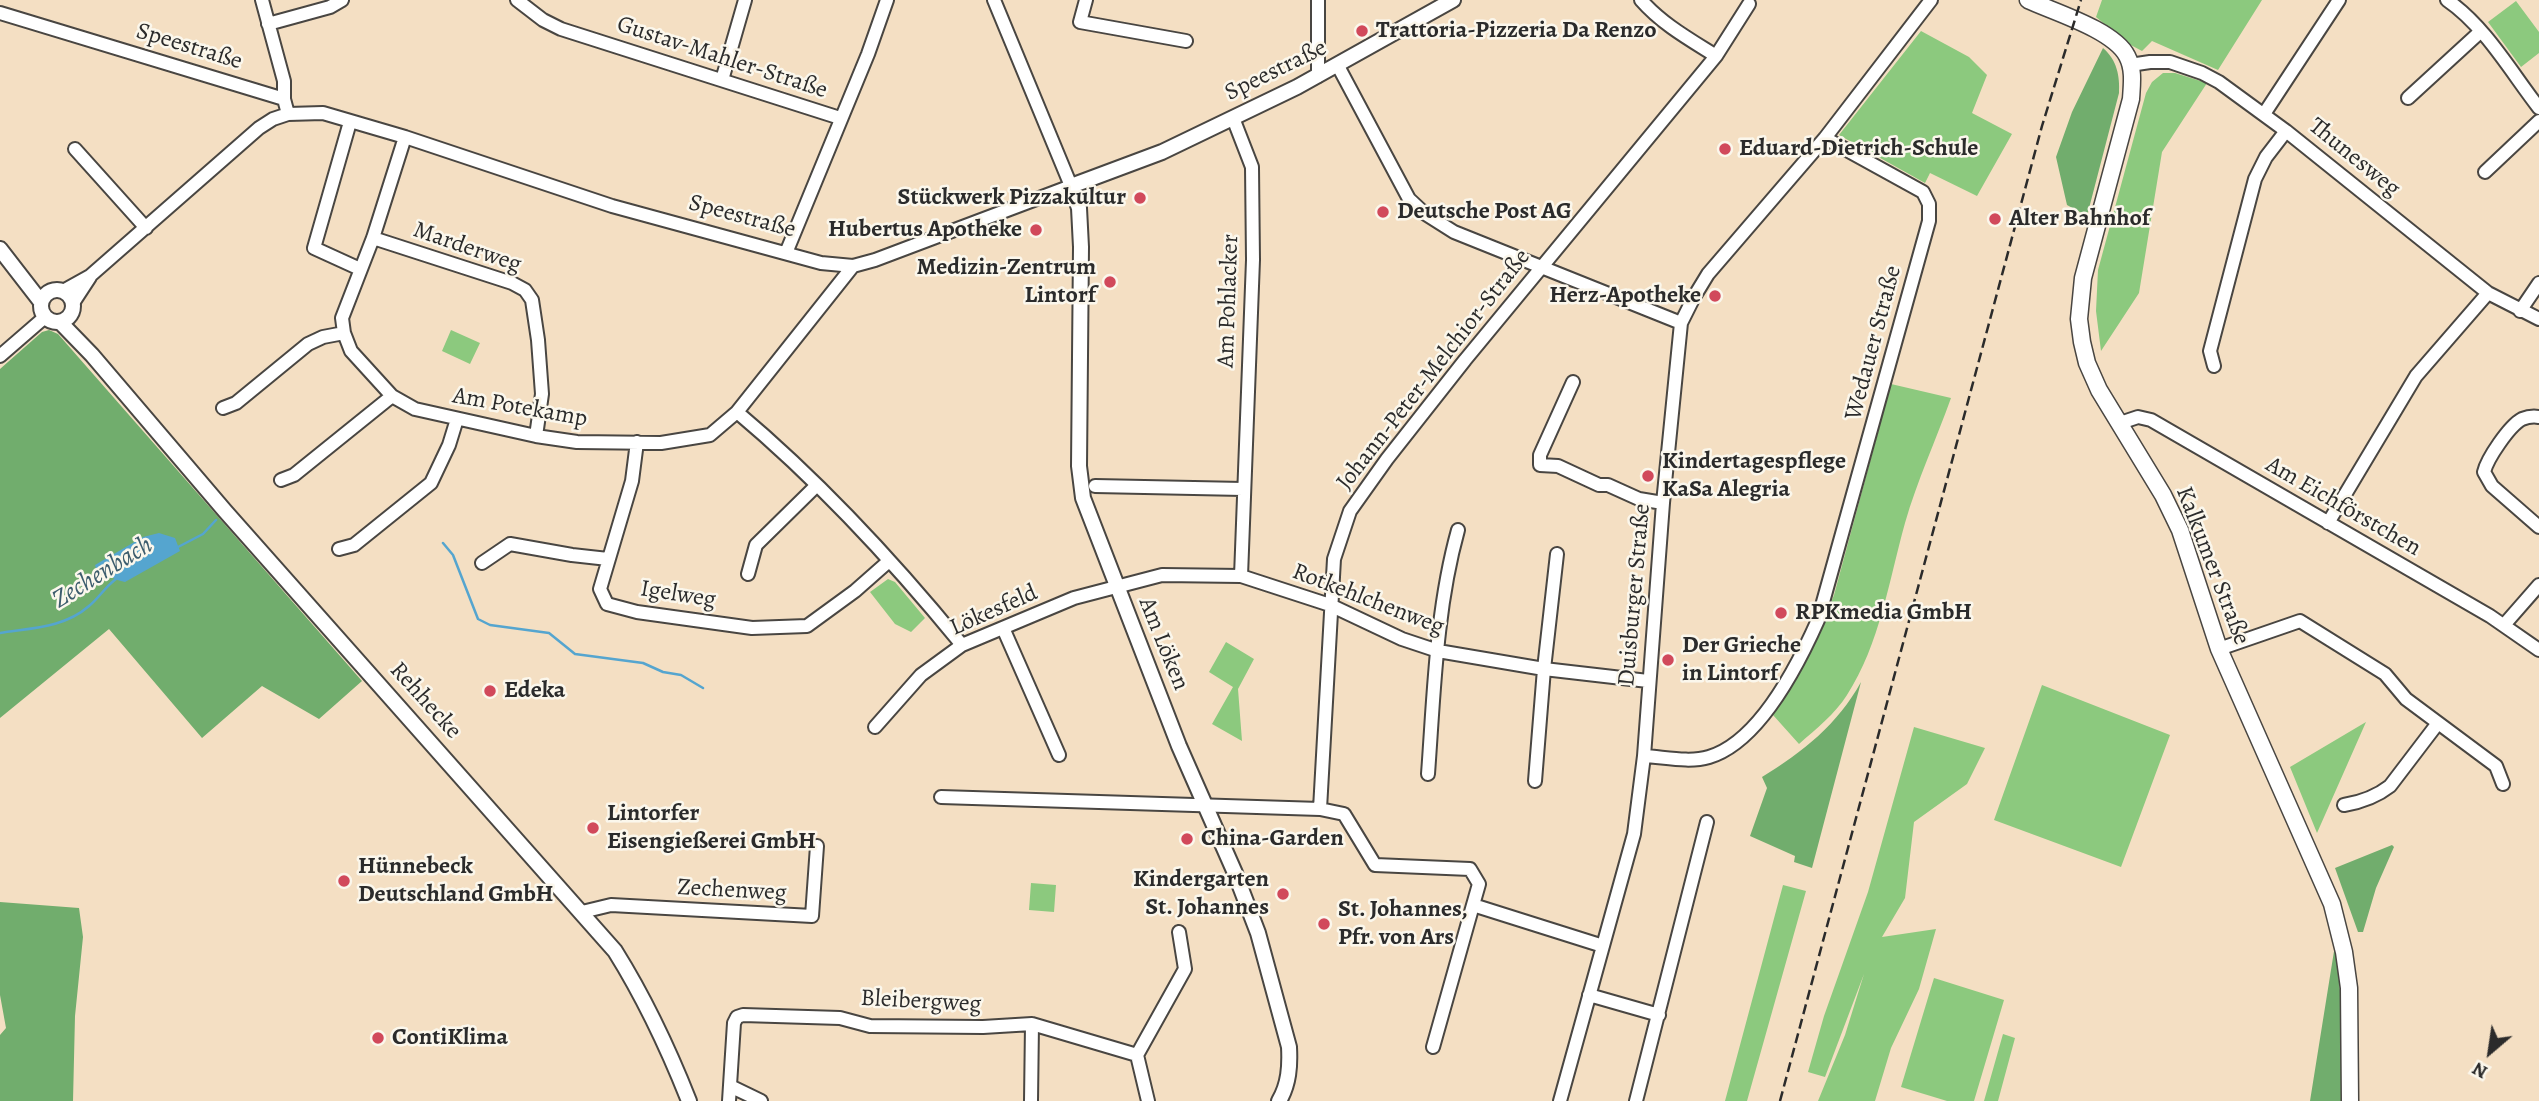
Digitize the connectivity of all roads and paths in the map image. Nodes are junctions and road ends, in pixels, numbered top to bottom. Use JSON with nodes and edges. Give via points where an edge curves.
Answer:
{"nodes":[{"id":1,"x":262,"y":0,"type":"edge"},
{"id":2,"x":342,"y":0,"type":"edge"},
{"id":3,"x":517,"y":0,"type":"edge"},
{"id":4,"x":745,"y":0,"type":"edge"},
{"id":5,"x":887,"y":0,"type":"edge"},
{"id":6,"x":994,"y":0,"type":"edge"},
{"id":7,"x":1086,"y":0,"type":"edge"},
{"id":8,"x":1318,"y":0,"type":"edge"},
{"id":9,"x":1453,"y":0,"type":"edge"},
{"id":10,"x":1641,"y":0,"type":"edge"},
{"id":11,"x":1931,"y":0,"type":"edge"},
{"id":12,"x":2028,"y":0,"type":"edge"},
{"id":13,"x":2339,"y":0,"type":"edge"},
{"id":14,"x":2447,"y":0,"type":"edge"},
{"id":15,"x":1749,"y":4,"type":"dead end"},
{"id":16,"x":0,"y":13,"type":"edge"},
{"id":17,"x":268,"y":24,"type":"junction"},
{"id":18,"x":2480,"y":32,"type":"junction"},
{"id":19,"x":1186,"y":41,"type":"dead end"},
{"id":20,"x":1716,"y":56,"type":"junction"},
{"id":21,"x":2127,"y":58,"type":"junction"},
{"id":22,"x":1338,"y":66,"type":"junction"},
{"id":23,"x":1318,"y":76,"type":"junction"},
{"id":24,"x":722,"y":80,"type":"junction"},
{"id":25,"x":2408,"y":98,"type":"dead end"},
{"id":26,"x":284,"y":99,"type":"junction"},
{"id":27,"x":2539,"y":108,"type":"edge"},
{"id":28,"x":288,"y":114,"type":"junction"},
{"id":29,"x":2264,"y":114,"type":"junction"},
{"id":30,"x":840,"y":118,"type":"junction"},
{"id":31,"x":1233,"y":118,"type":"junction"},
{"id":32,"x":2539,"y":121,"type":"edge"},
{"id":33,"x":350,"y":122,"type":"junction"},
{"id":34,"x":2286,"y":131,"type":"junction"},
{"id":35,"x":405,"y":137,"type":"junction"},
{"id":36,"x":1825,"y":138,"type":"junction"},
{"id":37,"x":75,"y":149,"type":"dead end"},
{"id":38,"x":2485,"y":172,"type":"dead end"},
{"id":39,"x":1072,"y":186,"type":"junction"},
{"id":40,"x":146,"y":228,"type":"junction"},
{"id":41,"x":373,"y":238,"type":"junction"},
{"id":42,"x":0,"y":249,"type":"edge"},
{"id":43,"x":786,"y":253,"type":"junction"},
{"id":44,"x":853,"y":266,"type":"junction"},
{"id":45,"x":1542,"y":267,"type":"junction"},
{"id":46,"x":360,"y":269,"type":"junction"},
{"id":47,"x":90,"y":276,"type":"junction"},
{"id":48,"x":2539,"y":283,"type":"edge"},
{"id":49,"x":2488,"y":293,"type":"junction"},
{"id":50,"x":50,"y":300,"type":"junction"},
{"id":51,"x":2520,"y":311,"type":"junction"},
{"id":52,"x":67,"y":314,"type":"junction"},
{"id":53,"x":2539,"y":319,"type":"edge"},
{"id":54,"x":1681,"y":323,"type":"junction"},
{"id":55,"x":344,"y":333,"type":"junction"},
{"id":56,"x":0,"y":356,"type":"edge"},
{"id":57,"x":2214,"y":366,"type":"dead end"},
{"id":58,"x":1573,"y":382,"type":"dead end"},
{"id":59,"x":392,"y":396,"type":"junction"},
{"id":60,"x":223,"y":408,"type":"dead end"},
{"id":61,"x":737,"y":412,"type":"junction"},
{"id":62,"x":2539,"y":417,"type":"edge"},
{"id":63,"x":457,"y":419,"type":"junction"},
{"id":64,"x":2120,"y":424,"type":"junction"},
{"id":65,"x":536,"y":436,"type":"junction"},
{"id":66,"x":637,"y":442,"type":"junction"},
{"id":67,"x":281,"y":480,"type":"dead end"},
{"id":68,"x":816,"y":486,"type":"junction"},
{"id":69,"x":1095,"y":486,"type":"dead end"},
{"id":70,"x":1243,"y":489,"type":"junction"},
{"id":71,"x":1663,"y":503,"type":"junction"},
{"id":72,"x":2328,"y":523,"type":"junction"},
{"id":73,"x":2539,"y":527,"type":"edge"},
{"id":74,"x":1458,"y":530,"type":"dead end"},
{"id":75,"x":340,"y":549,"type":"dead end"},
{"id":76,"x":1557,"y":554,"type":"dead end"},
{"id":77,"x":608,"y":558,"type":"junction"},
{"id":78,"x":889,"y":561,"type":"junction"},
{"id":79,"x":482,"y":563,"type":"dead end"},
{"id":80,"x":748,"y":574,"type":"dead end"},
{"id":81,"x":1241,"y":576,"type":"junction"},
{"id":82,"x":2539,"y":584,"type":"edge"},
{"id":83,"x":1115,"y":586,"type":"junction"},
{"id":84,"x":1330,"y":605,"type":"junction"},
{"id":85,"x":2504,"y":625,"type":"junction"},
{"id":86,"x":1003,"y":628,"type":"junction"},
{"id":87,"x":962,"y":645,"type":"junction"},
{"id":88,"x":2219,"y":649,"type":"junction"},
{"id":89,"x":2539,"y":650,"type":"edge"},
{"id":90,"x":1438,"y":651,"type":"junction"},
{"id":91,"x":1544,"y":669,"type":"junction"},
{"id":92,"x":1648,"y":681,"type":"junction"},
{"id":93,"x":2438,"y":723,"type":"junction"},
{"id":94,"x":875,"y":727,"type":"dead end"},
{"id":95,"x":1059,"y":755,"type":"dead end"},
{"id":96,"x":1644,"y":756,"type":"junction"},
{"id":97,"x":1429,"y":774,"type":"dead end"},
{"id":98,"x":1535,"y":781,"type":"dead end"},
{"id":99,"x":2502,"y":784,"type":"dead end"},
{"id":100,"x":941,"y":797,"type":"dead end"},
{"id":101,"x":1206,"y":804,"type":"junction"},
{"id":102,"x":2344,"y":805,"type":"dead end"},
{"id":103,"x":1320,"y":809,"type":"junction"},
{"id":104,"x":1707,"y":822,"type":"dead end"},
{"id":105,"x":817,"y":846,"type":"dead end"},
{"id":106,"x":1473,"y":905,"type":"junction"},
{"id":107,"x":582,"y":912,"type":"junction"},
{"id":108,"x":1179,"y":932,"type":"dead end"},
{"id":109,"x":1603,"y":946,"type":"junction"},
{"id":110,"x":1589,"y":996,"type":"junction"},
{"id":111,"x":1659,"y":1015,"type":"junction"},
{"id":112,"x":1032,"y":1024,"type":"junction"},
{"id":113,"x":1433,"y":1047,"type":"dead end"},
{"id":114,"x":1137,"y":1055,"type":"junction"},
{"id":115,"x":730,"y":1086,"type":"junction"},
{"id":116,"x":689,"y":1101,"type":"edge"},
{"id":117,"x":729,"y":1101,"type":"edge"},
{"id":118,"x":761,"y":1101,"type":"edge"},
{"id":119,"x":1031,"y":1101,"type":"edge"},
{"id":120,"x":1148,"y":1101,"type":"edge"},
{"id":121,"x":1279,"y":1101,"type":"edge"},
{"id":122,"x":1560,"y":1101,"type":"edge"},
{"id":123,"x":1636,"y":1101,"type":"edge"},
{"id":124,"x":2350,"y":1101,"type":"edge"}],
"edges":[{"from":1,"to":17,"type":"street"},
{"from":2,"to":17,"type":"street"},
{"from":3,"to":24,"type":"street","name":"Gustav-Mahler-Straße","via":[[561,29]]},
{"from":4,"to":24,"type":"street"},
{"from":5,"to":30,"type":"street"},
{"from":6,"to":39,"type":"street"},
{"from":7,"to":19,"type":"street","via":[[1080,22]]},
{"from":8,"to":23,"type":"street"},
{"from":9,"to":22,"type":"street","name":"Speestraße"},
{"from":10,"to":20,"type":"street","via":[[1676,31]]},
{"from":11,"to":36,"type":"street","name":"Duisburger Straße"},
{"from":12,"to":21,"type":"main road","via":[[2115,41]]},
{"from":13,"to":29,"type":"street"},
{"from":14,"to":18,"type":"street"},
{"from":15,"to":20,"type":"street","name":"Johann-Peter-Melchior-Straße"},
{"from":16,"to":26,"type":"street","name":"Speestraße"},
{"from":17,"to":26,"type":"street","via":[[284,81]]},
{"from":18,"to":25,"type":"street"},
{"from":18,"to":27,"type":"street"},
{"from":20,"to":45,"type":"street","name":"Johann-Peter-Melchior-Straße"},
{"from":21,"to":29,"type":"street","name":"Thunesweg","via":[[2184,65],[2219,82]]},
{"from":21,"to":64,"type":"main road","name":"Kalkumer Straße","via":[[2133,78],[2131,99],[2083,278],[2079,319],[2087,363]]},
{"from":22,"to":23,"type":"street","name":"Speestraße"},
{"from":22,"to":45,"type":"street","via":[[1409,199],[1454,232]]},
{"from":23,"to":31,"type":"street","name":"Speestraße"},
{"from":24,"to":30,"type":"street","name":"Gustav-Mahler-Straße"},
{"from":26,"to":28,"type":"street"},
{"from":28,"to":33,"type":"street","name":"Speestraße","via":[[323,113]]},
{"from":28,"to":40,"type":"street","via":[[259,128]]},
{"from":29,"to":34,"type":"street","name":"Thunesweg"},
{"from":30,"to":43,"type":"street"},
{"from":31,"to":39,"type":"street","name":"Speestraße","via":[[1162,152]]},
{"from":31,"to":70,"type":"street","name":"Am Pohlacker","via":[[1252,167],[1253,260]]},
{"from":32,"to":38,"type":"street"},
{"from":33,"to":35,"type":"street","name":"Speestraße"},
{"from":33,"to":46,"type":"street","via":[[314,248]]},
{"from":34,"to":49,"type":"street","name":"Thunesweg"},
{"from":34,"to":57,"type":"street","via":[[2255,179],[2210,351]]},
{"from":35,"to":41,"type":"street"},
{"from":35,"to":43,"type":"street","name":"Speestraße","via":[[612,205]]},
{"from":36,"to":54,"type":"street","name":"Duisburger Straße","via":[[1708,274]]},
{"from":36,"to":96,"type":"street","name":"Wedauer Straße","via":[[1923,192],[1929,221],[1818,620],[1781,691],[1760,719],[1726,748],[1708,757]]},
{"from":37,"to":40,"type":"street"},
{"from":39,"to":44,"type":"street","name":"Speestraße"},
{"from":39,"to":83,"type":"street","name":"Am Löken","via":[[1079,208],[1081,247],[1080,486]]},
{"from":40,"to":47,"type":"street"},
{"from":41,"to":46,"type":"street"},
{"from":41,"to":65,"type":"street","name":"Marderweg","via":[[525,290],[532,300],[538,340],[542,394]]},
{"from":42,"to":50,"type":"street"},
{"from":43,"to":44,"type":"street","name":"Speestraße"},
{"from":44,"to":61,"type":"street","name":"Am Potekamp"},
{"from":45,"to":54,"type":"street"},
{"from":45,"to":84,"type":"street","name":"Johann-Peter-Melchior-Straße","via":[[1350,511],[1334,559]]},
{"from":46,"to":55,"type":"street","via":[[342,318]]},
{"from":47,"to":50,"type":"street"},
{"from":47,"to":52,"type":"street"},
{"from":48,"to":51,"type":"street"},
{"from":49,"to":51,"type":"street","name":"Thunesweg"},
{"from":49,"to":72,"type":"street","via":[[2416,376]]},
{"from":50,"to":52,"type":"street","via":[[50,320]]},
{"from":50,"to":52,"type":"street","name":"Rehhecke","via":[[72,298]]},
{"from":50,"to":56,"type":"street"},
{"from":51,"to":53,"type":"street","name":"Thunesweg"},
{"from":52,"to":107,"type":"street","name":"Rehhecke","via":[[92,355],[225,511]]},
{"from":54,"to":71,"type":"street","name":"Duisburger Straße"},
{"from":55,"to":59,"type":"street","name":"Am Potekamp","via":[[351,351]]},
{"from":55,"to":60,"type":"street","via":[[308,344],[236,403]]},
{"from":58,"to":71,"type":"street","via":[[1540,465]]},
{"from":59,"to":63,"type":"street","name":"Am Potekamp","via":[[415,409]]},
{"from":59,"to":67,"type":"street","via":[[294,475]]},
{"from":61,"to":66,"type":"street","name":"Am Potekamp","via":[[710,435]]},
{"from":61,"to":68,"type":"street"},
{"from":62,"to":73,"type":"street","via":[[2515,424],[2484,472],[2488,482]]},
{"from":63,"to":65,"type":"street","name":"Am Potekamp"},
{"from":63,"to":75,"type":"street","via":[[431,483],[354,545]]},
{"from":64,"to":72,"type":"street","name":"Am Eichförstchen","via":[[2138,417],[2151,420]]},
{"from":64,"to":88,"type":"main road","name":"Kalkumer Straße","via":[[2180,530]]},
{"from":65,"to":66,"type":"street","name":"Am Potekamp","via":[[577,442]]},
{"from":66,"to":77,"type":"street","name":"Igelweg","via":[[632,481]]},
{"from":68,"to":78,"type":"street"},
{"from":68,"to":80,"type":"street","via":[[756,545]]},
{"from":69,"to":70,"type":"street"},
{"from":70,"to":81,"type":"street","name":"Am Pohlacker"},
{"from":71,"to":92,"type":"street","name":"Duisburger Straße"},
{"from":72,"to":85,"type":"street","name":"Am Eichförstchen"},
{"from":74,"to":90,"type":"street","via":[[1448,565]]},
{"from":76,"to":91,"type":"street"},
{"from":77,"to":78,"type":"street","name":"Igelweg","via":[[600,589],[607,604],[752,628],[807,626]]},
{"from":77,"to":79,"type":"street","via":[[510,544]]},
{"from":78,"to":87,"type":"street"},
{"from":81,"to":83,"type":"street","name":"Rotkehlchenweg","via":[[1162,575]]},
{"from":81,"to":84,"type":"street","name":"Rotkehlchenweg"},
{"from":82,"to":85,"type":"street"},
{"from":83,"to":86,"type":"street","name":"Lökesfeld"},
{"from":83,"to":101,"type":"street","name":"Am Löken"},
{"from":84,"to":90,"type":"street","name":"Rotkehlchenweg"},
{"from":84,"to":103,"type":"street","name":"Johann-Peter-Melchior-Straße"},
{"from":85,"to":89,"type":"street","name":"Am Eichförstchen"},
{"from":86,"to":87,"type":"street","name":"Lökesfeld"},
{"from":86,"to":95,"type":"street"},
{"from":87,"to":94,"type":"street","name":"Lökesfeld","via":[[922,675]]},
{"from":88,"to":93,"type":"street","via":[[2300,621],[2385,674],[2406,699]]},
{"from":88,"to":124,"type":"main road","name":"Kalkumer Straße","via":[[2332,904],[2349,988]]},
{"from":90,"to":91,"type":"street","name":"Rotkehlchenweg"},
{"from":90,"to":97,"type":"street"},
{"from":91,"to":92,"type":"street","name":"Rotkehlchenweg"},
{"from":91,"to":98,"type":"street"},
{"from":92,"to":96,"type":"street","name":"Duisburger Straße"},
{"from":93,"to":99,"type":"street","via":[[2496,766]]},
{"from":93,"to":102,"type":"street","via":[[2390,786],[2362,802]]},
{"from":96,"to":109,"type":"street","name":"Duisburger Straße","via":[[1634,834]]},
{"from":100,"to":101,"type":"street"},
{"from":101,"to":103,"type":"street"},
{"from":101,"to":121,"type":"street","name":"Am Löken","via":[[1258,933],[1288,1044],[1290,1066]]},
{"from":103,"to":106,"type":"street","via":[[1344,814],[1375,865],[1470,869],[1479,884]]},
{"from":104,"to":111,"type":"street"},
{"from":105,"to":107,"type":"street","name":"Zechenweg","via":[[812,916],[611,905]]},
{"from":106,"to":109,"type":"street"},
{"from":106,"to":113,"type":"street"},
{"from":107,"to":116,"type":"street","name":"Rehhecke","via":[[639,989]]},
{"from":108,"to":114,"type":"street","via":[[1185,969]]},
{"from":109,"to":110,"type":"street","name":"Duisburger Straße"},
{"from":110,"to":111,"type":"street"},
{"from":110,"to":122,"type":"street","name":"Duisburger Straße"},
{"from":111,"to":123,"type":"street"},
{"from":112,"to":114,"type":"street","name":"Bleibergweg"},
{"from":112,"to":115,"type":"street","name":"Bleibergweg","via":[[870,1026],[840,1018],[743,1015],[733,1023]]},
{"from":112,"to":119,"type":"street"},
{"from":114,"to":120,"type":"street"},
{"from":115,"to":117,"type":"street","name":"Bleibergweg"},
{"from":115,"to":118,"type":"street"}]}
